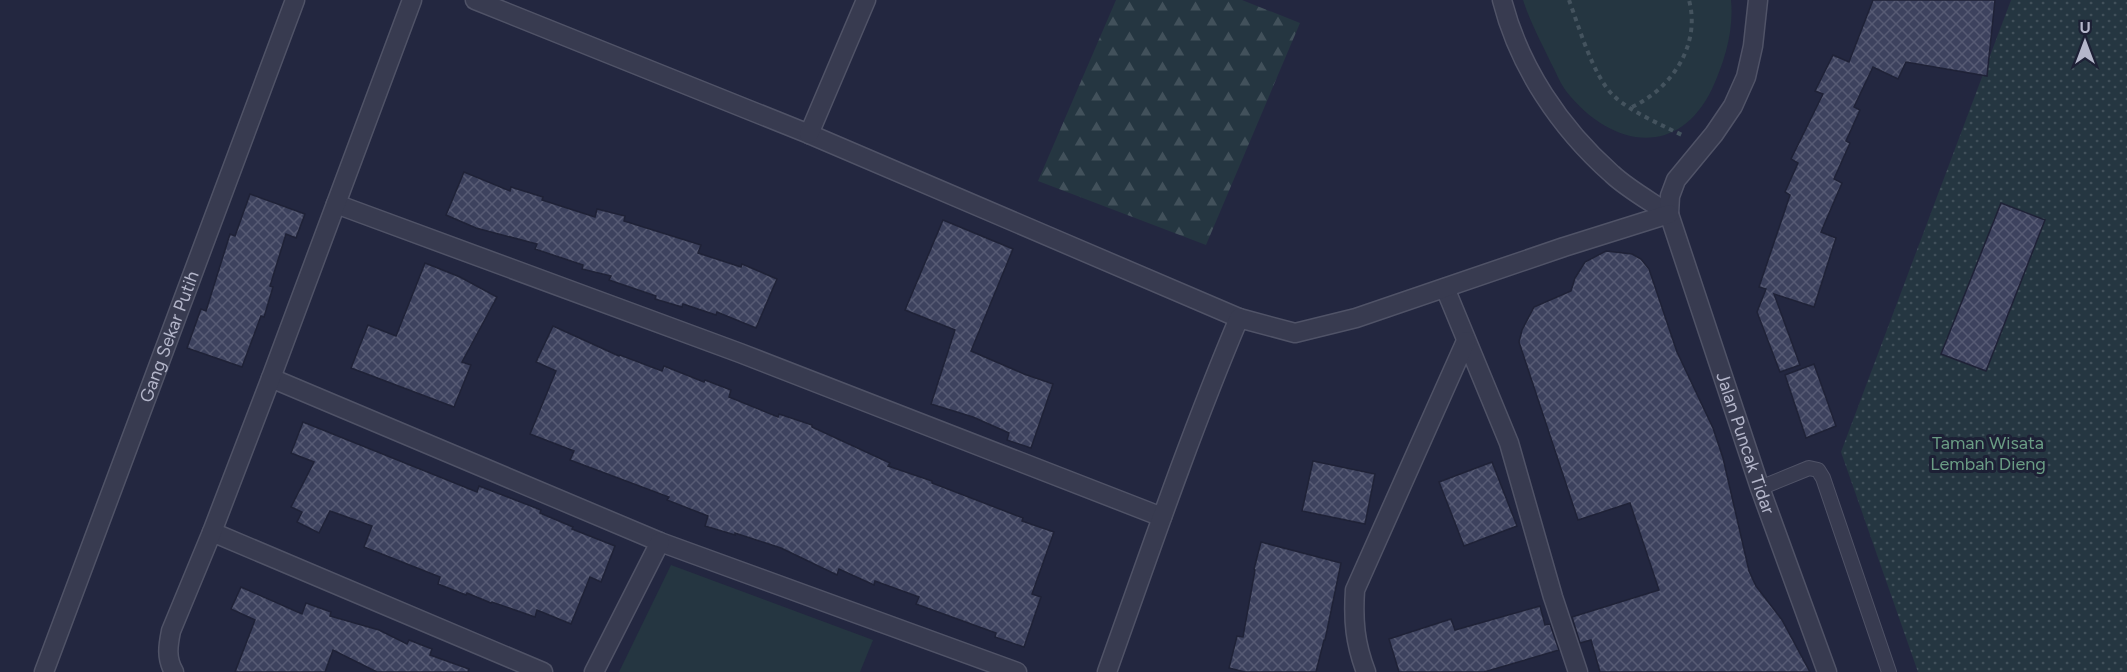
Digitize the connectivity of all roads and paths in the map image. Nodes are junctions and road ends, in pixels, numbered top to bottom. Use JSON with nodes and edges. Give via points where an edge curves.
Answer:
{"nodes":[{"id":1,"x":295,"y":0,"type":"edge"},
{"id":2,"x":412,"y":0,"type":"edge"},
{"id":3,"x":475,"y":0,"type":"edge"},
{"id":4,"x":866,"y":0,"type":"edge"},
{"id":5,"x":1502,"y":0,"type":"edge"},
{"id":6,"x":1569,"y":0,"type":"edge"},
{"id":7,"x":1689,"y":0,"type":"edge"},
{"id":8,"x":1758,"y":0,"type":"edge"},
{"id":9,"x":1632,"y":108,"type":"junction"},
{"id":10,"x":809,"y":134,"type":"junction"},
{"id":11,"x":1704,"y":146,"type":"junction"},
{"id":12,"x":336,"y":204,"type":"junction"},
{"id":13,"x":1669,"y":213,"type":"junction"},
{"id":14,"x":1445,"y":288,"type":"junction"},
{"id":15,"x":1239,"y":318,"type":"junction"},
{"id":16,"x":1466,"y":341,"type":"junction"},
{"id":17,"x":271,"y":378,"type":"junction"},
{"id":18,"x":1760,"y":488,"type":"junction"},
{"id":19,"x":1162,"y":517,"type":"junction"},
{"id":20,"x":212,"y":532,"type":"junction"},
{"id":21,"x":660,"y":542,"type":"junction"},
{"id":22,"x":44,"y":672,"type":"edge"},
{"id":23,"x":174,"y":672,"type":"edge"},
{"id":24,"x":543,"y":672,"type":"edge"},
{"id":25,"x":594,"y":672,"type":"edge"},
{"id":26,"x":1017,"y":672,"type":"edge"},
{"id":27,"x":1107,"y":672,"type":"edge"},
{"id":28,"x":1366,"y":672,"type":"edge"},
{"id":29,"x":1578,"y":672,"type":"edge"},
{"id":30,"x":1827,"y":672,"type":"edge"},
{"id":31,"x":1889,"y":672,"type":"edge"}],
"edges":[{"from":1,"to":22,"type":"street","name":"Gang Sekar Putih"},
{"from":2,"to":12,"type":"street"},
{"from":3,"to":10,"type":"street"},
{"from":4,"to":10,"type":"street"},
{"from":5,"to":13,"type":"street","via":[[1515,44],[1570,131],[1612,174]]},
{"from":6,"to":9,"type":"path","via":[[1606,89]]},
{"from":7,"to":9,"type":"path","via":[[1691,33],[1677,71]]},
{"from":8,"to":11,"type":"street","name":"Jalan Puncak Tidar","via":[[1746,77],[1733,106]]},
{"from":9,"to":11,"type":"path"},
{"from":10,"to":15,"type":"street"},
{"from":11,"to":13,"type":"street","name":"Jalan Puncak Tidar","via":[[1676,180]]},
{"from":12,"to":17,"type":"street"},
{"from":12,"to":19,"type":"street","via":[[740,353]]},
{"from":13,"to":14,"type":"street"},
{"from":13,"to":18,"type":"street","name":"Jalan Puncak Tidar"},
{"from":14,"to":15,"type":"street","via":[[1356,318],[1295,333]]},
{"from":14,"to":16,"type":"street"},
{"from":15,"to":19,"type":"street"},
{"from":16,"to":28,"type":"street","via":[[1355,590],[1357,649]]},
{"from":16,"to":29,"type":"street","via":[[1509,443]]},
{"from":17,"to":20,"type":"street"},
{"from":17,"to":21,"type":"street"},
{"from":18,"to":30,"type":"street","name":"Jalan Puncak Tidar"},
{"from":18,"to":31,"type":"lane","via":[[1809,468],[1818,470]]},
{"from":19,"to":27,"type":"street"},
{"from":20,"to":23,"type":"street","via":[[171,631],[168,653]]},
{"from":20,"to":24,"type":"street"},
{"from":21,"to":25,"type":"street"},
{"from":21,"to":26,"type":"street"}]}
